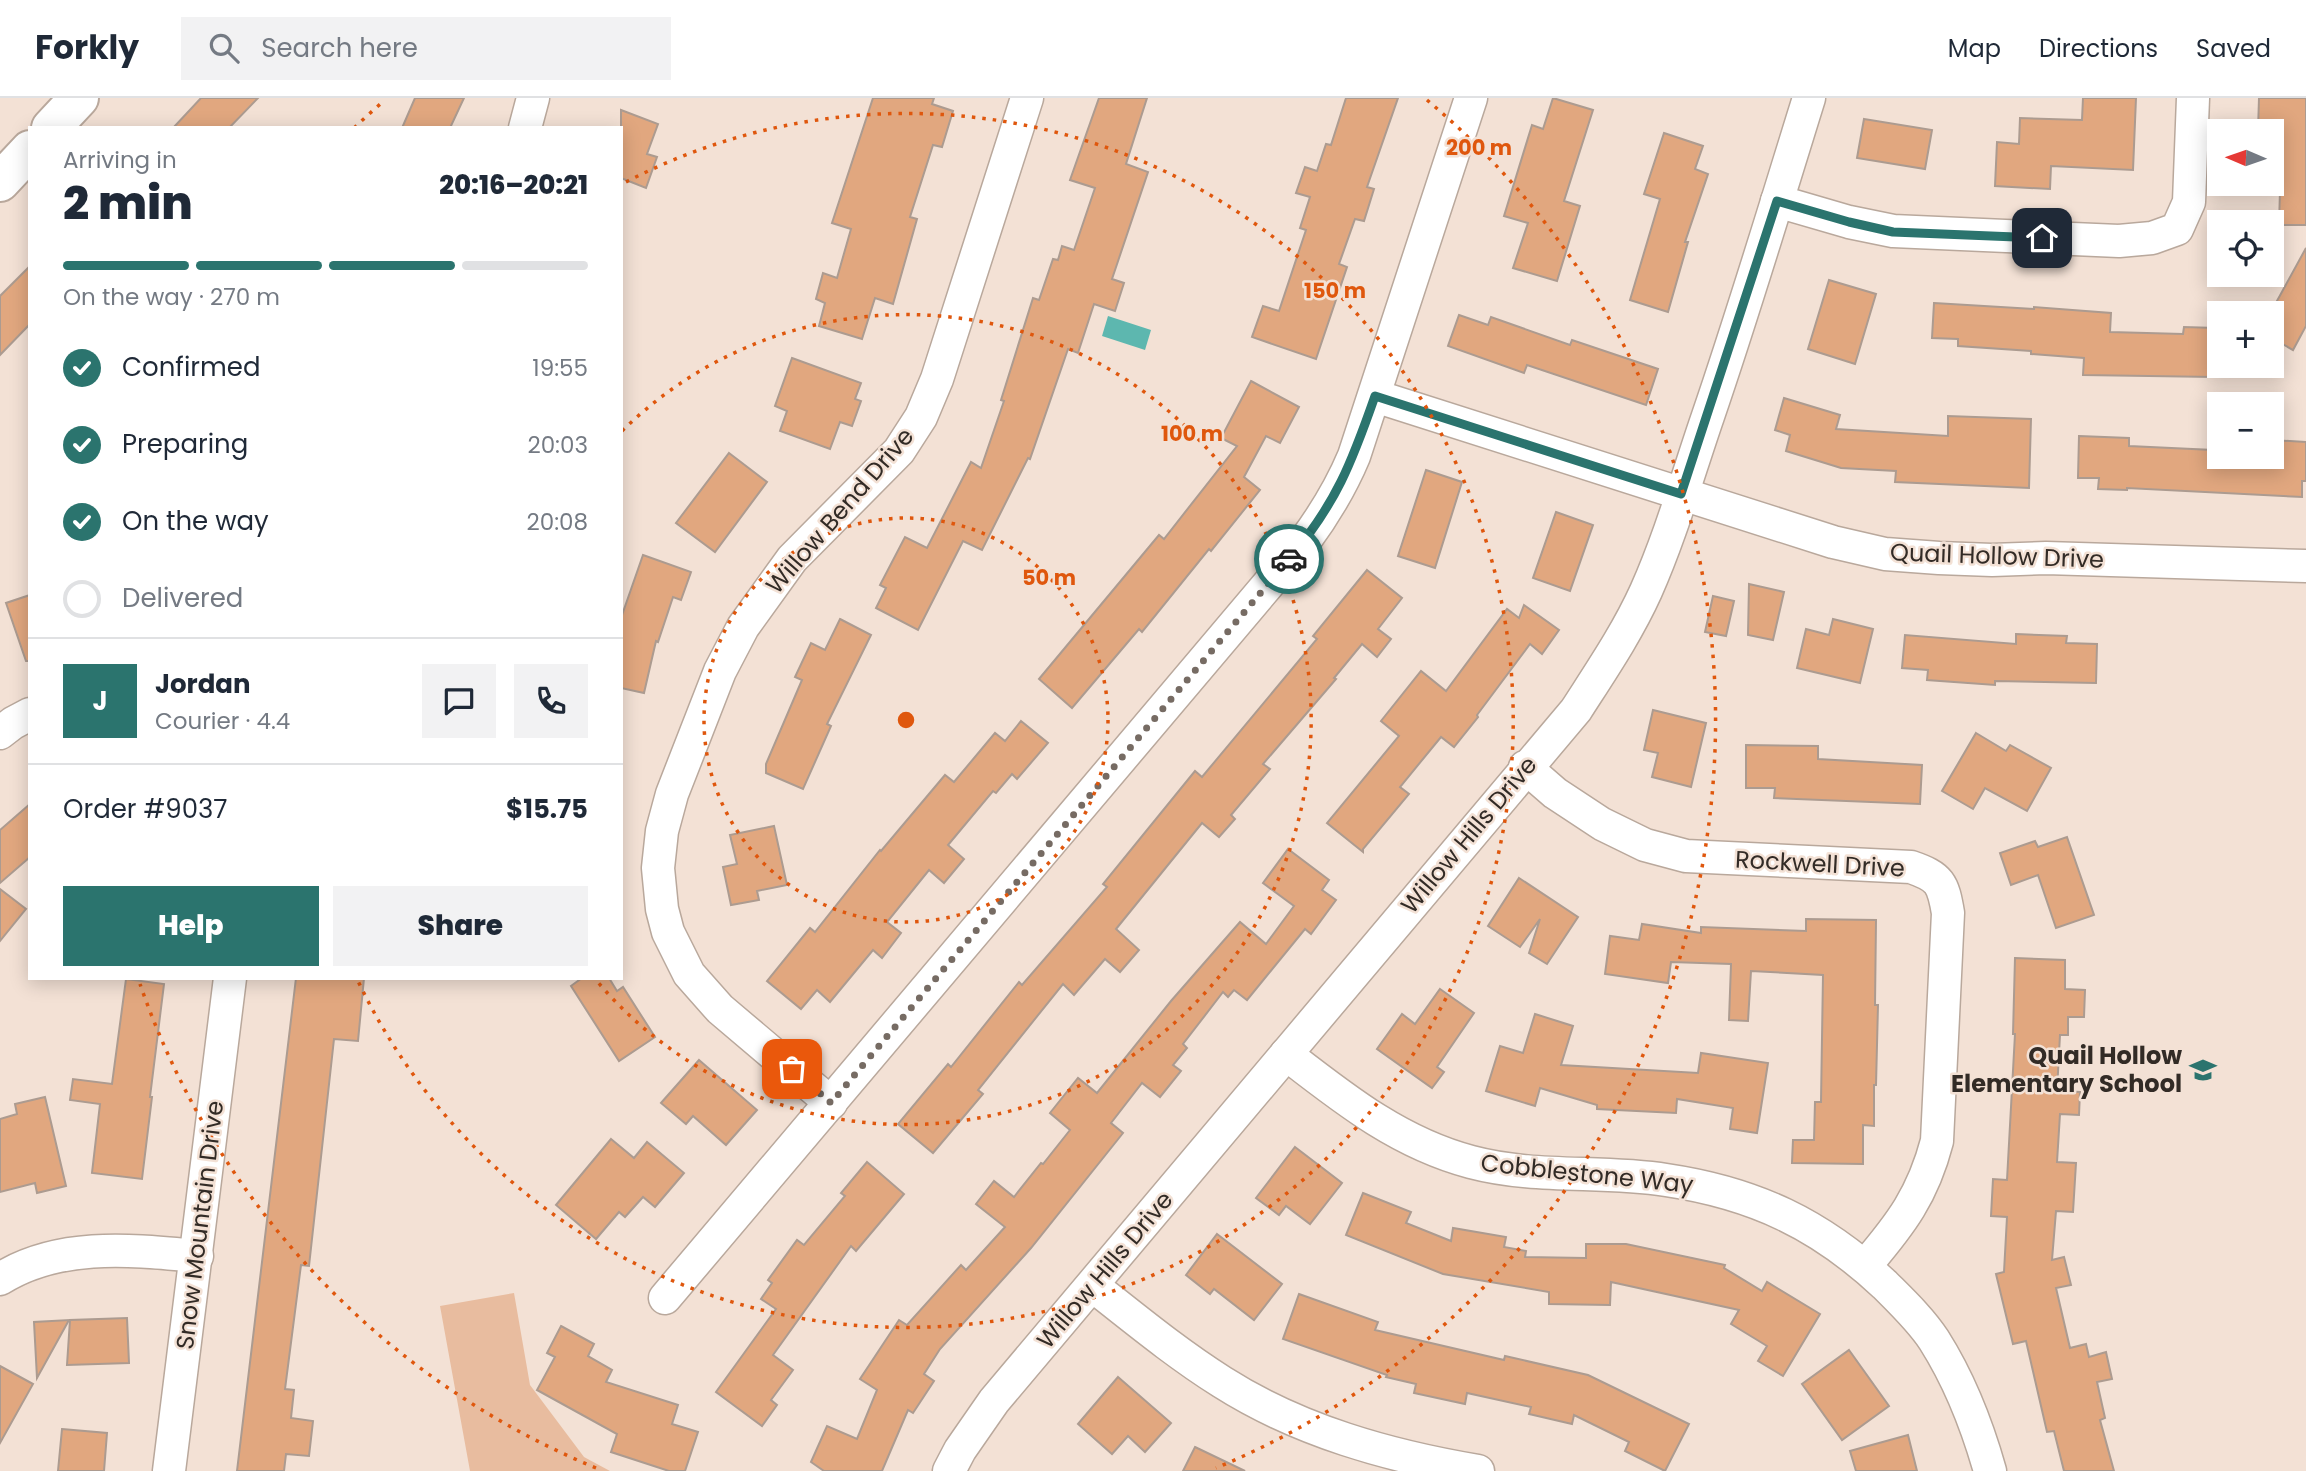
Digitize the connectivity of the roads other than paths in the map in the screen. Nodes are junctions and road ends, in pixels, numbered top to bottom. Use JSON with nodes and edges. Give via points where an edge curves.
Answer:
{"nodes":[{"id":1,"x":79,"y":98,"type":"edge"},
{"id":2,"x":533,"y":98,"type":"edge"},
{"id":3,"x":1027,"y":98,"type":"edge"},
{"id":4,"x":1471,"y":98,"type":"edge"},
{"id":5,"x":1810,"y":98,"type":"edge"},
{"id":6,"x":2193,"y":98,"type":"edge"},
{"id":7,"x":53,"y":126,"type":"edge"},
{"id":8,"x":526,"y":126,"type":"edge"},
{"id":9,"x":28,"y":152,"type":"edge"},
{"id":10,"x":0,"y":182,"type":"edge"},
{"id":11,"x":1777,"y":201,"type":"junction"},
{"id":12,"x":1375,"y":396,"type":"junction"},
{"id":13,"x":1681,"y":494,"type":"junction"},
{"id":14,"x":2306,"y":566,"type":"edge"},
{"id":15,"x":28,"y":715,"type":"edge"},
{"id":16,"x":0,"y":733,"type":"edge"},
{"id":17,"x":1525,"y":768,"type":"junction"},
{"id":18,"x":230,"y":980,"type":"edge"},
{"id":19,"x":1286,"y":1054,"type":"junction"},
{"id":20,"x":831,"y":1103,"type":"junction"},
{"id":21,"x":197,"y":1256,"type":"junction"},
{"id":22,"x":1865,"y":1266,"type":"junction"},
{"id":23,"x":0,"y":1279,"type":"edge"},
{"id":24,"x":1093,"y":1286,"type":"junction"},
{"id":25,"x":665,"y":1298,"type":"dead end"},
{"id":26,"x":169,"y":1471,"type":"edge"},
{"id":27,"x":948,"y":1471,"type":"edge"},
{"id":28,"x":1478,"y":1471,"type":"edge"},
{"id":29,"x":1990,"y":1471,"type":"edge"}],
"edges":[{"from":1,"to":7,"type":"street"},
{"from":2,"to":8,"type":"street"},
{"from":3,"to":20,"type":"street","name":"Willow Bend Drive","via":[[937,379],[920,417],[899,451],[792,559],[743,627],[715,683],[662,831],[658,868],[662,909],[689,974],[720,1009]]},
{"from":4,"to":12,"type":"street"},
{"from":5,"to":11,"type":"street","name":"Willow Hills Drive"},
{"from":6,"to":11,"type":"street","via":[[2189,202],[2177,229],[2152,239],[1893,232]]},
{"from":9,"to":10,"type":"street"},
{"from":11,"to":13,"type":"street","name":"Willow Hills Drive"},
{"from":12,"to":13,"type":"street","name":"Quail Hollow Drive"},
{"from":12,"to":20,"type":"street","via":[[1346,475],[1304,542]]},
{"from":13,"to":14,"type":"street","name":"Quail Hollow Drive","via":[[1885,554]]},
{"from":13,"to":17,"type":"street","name":"Willow Hills Drive","via":[[1646,590],[1623,636],[1576,710]]},
{"from":15,"to":16,"type":"street"},
{"from":17,"to":19,"type":"street","name":"Willow Hills Drive"},
{"from":17,"to":22,"type":"street","name":"Rockwell Drive","via":[[1602,824],[1645,845],[1719,859],[1910,867],[1930,874],[1944,889],[1948,913],[1937,1141],[1918,1196]]},
{"from":18,"to":21,"type":"street","name":"Snow Mountain Drive"},
{"from":19,"to":22,"type":"street","name":"Cobblestone Way","via":[[1350,1104],[1428,1148],[1521,1171],[1664,1179],[1704,1187],[1775,1209]]},
{"from":19,"to":24,"type":"street","name":"Willow Hills Drive"},
{"from":20,"to":25,"type":"street"},
{"from":21,"to":23,"type":"street","via":[[123,1249],[83,1252],[45,1260]]},
{"from":21,"to":26,"type":"street","name":"Snow Mountain Drive"},
{"from":22,"to":29,"type":"street","name":"Cobblestone Way","via":[[1933,1339],[1959,1384]]},
{"from":24,"to":27,"type":"street","name":"Willow Hills Drive","via":[[994,1401]]},
{"from":24,"to":28,"type":"street","via":[[1172,1349],[1278,1412],[1389,1453]]}]}
